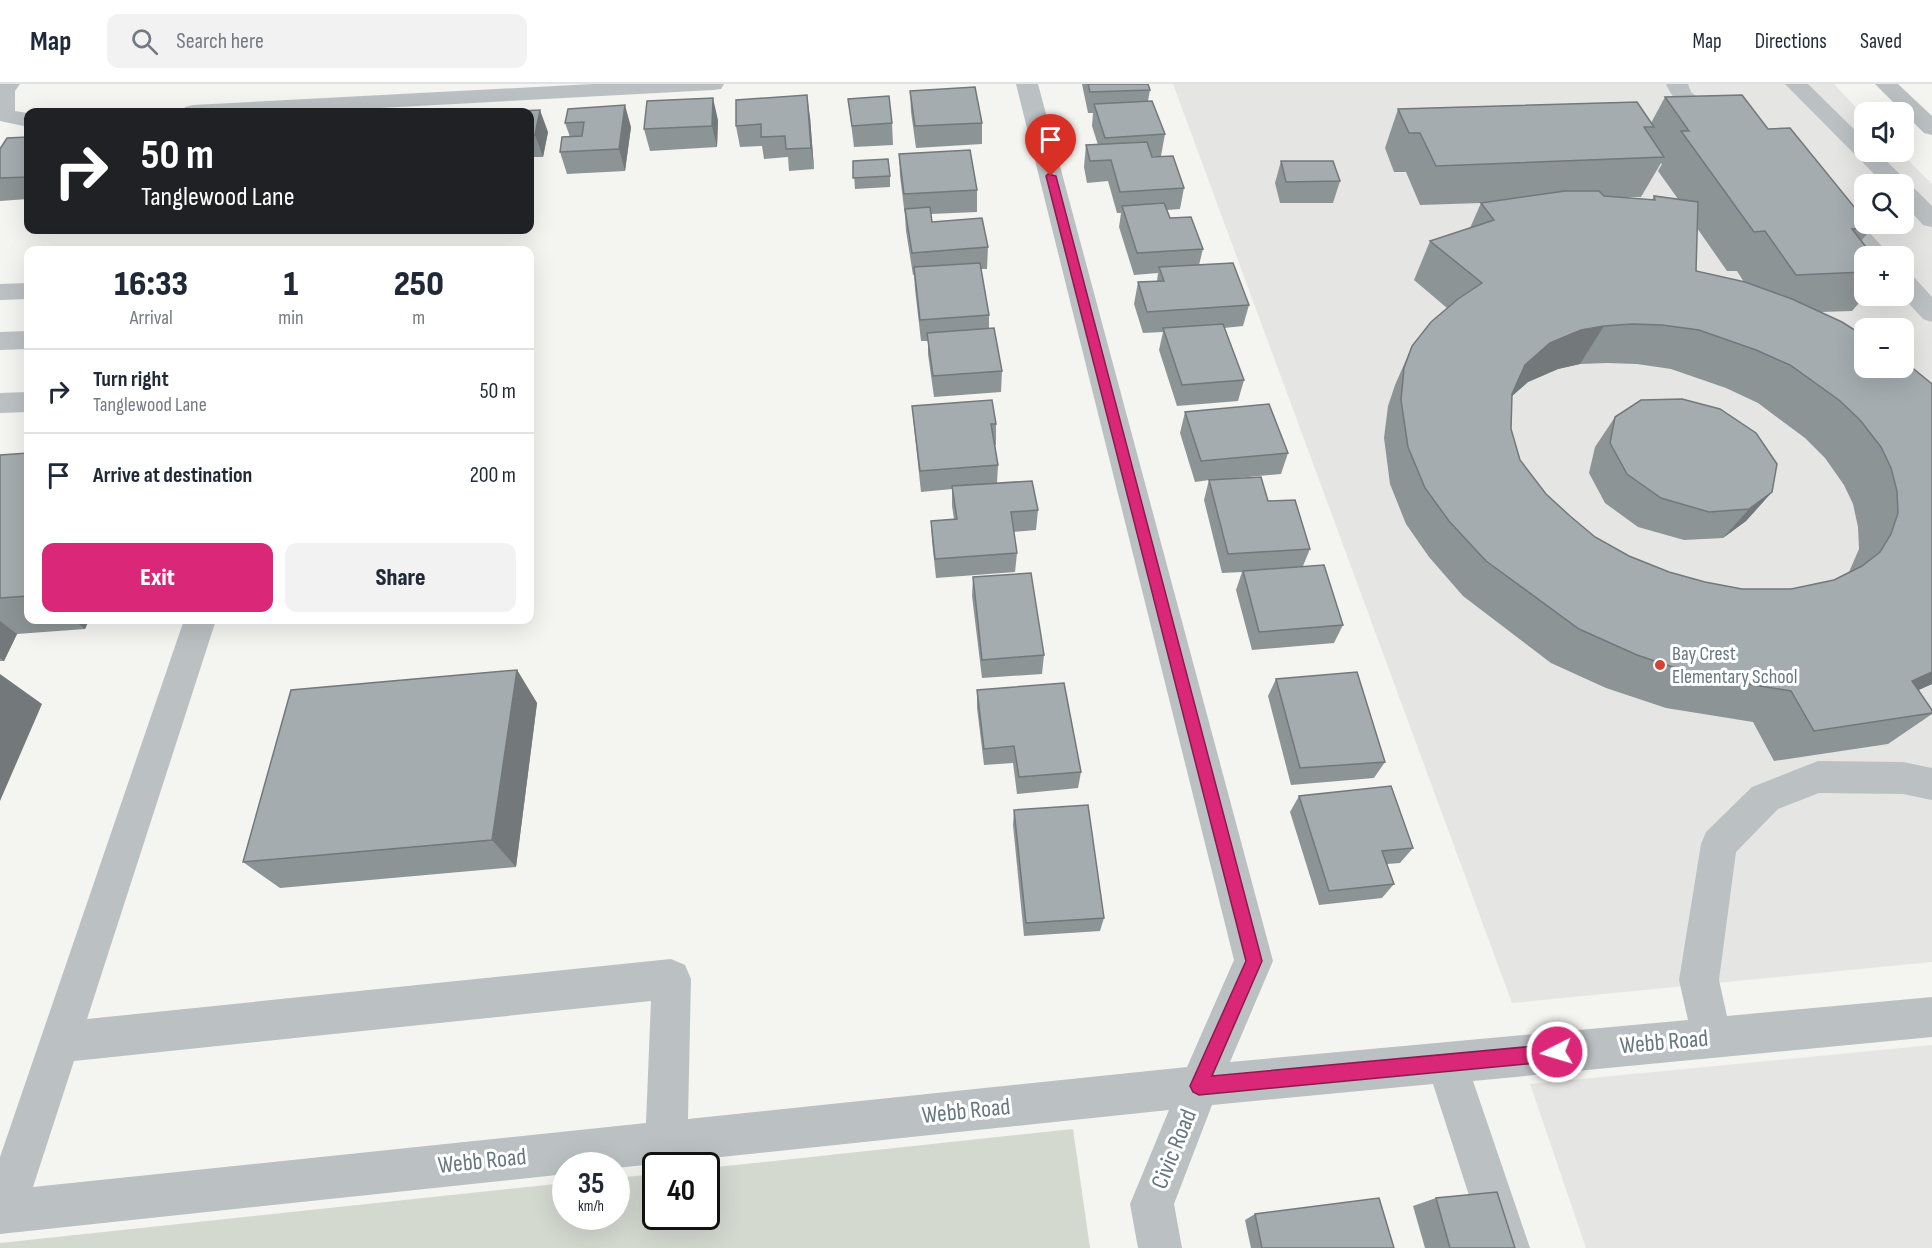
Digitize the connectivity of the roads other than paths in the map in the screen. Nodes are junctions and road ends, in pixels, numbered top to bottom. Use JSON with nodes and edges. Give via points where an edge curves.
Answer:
{"nodes":[{"id":1,"x":713,"y":84,"type":"edge"},
{"id":2,"x":1027,"y":84,"type":"edge"},
{"id":3,"x":1677,"y":84,"type":"edge"},
{"id":4,"x":1796,"y":84,"type":"edge"},
{"id":5,"x":1887,"y":84,"type":"edge"},
{"id":6,"x":4,"y":89,"type":"edge"},
{"id":7,"x":267,"y":108,"type":"edge"},
{"id":8,"x":24,"y":119,"type":"edge"},
{"id":9,"x":1741,"y":128,"type":"edge"},
{"id":10,"x":1932,"y":128,"type":"edge"},
{"id":11,"x":1887,"y":174,"type":"edge"},
{"id":12,"x":1820,"y":194,"type":"edge"},
{"id":13,"x":1914,"y":201,"type":"edge"},
{"id":14,"x":1932,"y":220,"type":"edge"},
{"id":15,"x":1869,"y":246,"type":"edge"},
{"id":16,"x":24,"y":291,"type":"edge"},
{"id":17,"x":0,"y":292,"type":"edge"},
{"id":18,"x":1914,"y":293,"type":"edge"},
{"id":19,"x":1932,"y":313,"type":"edge"},
{"id":20,"x":24,"y":340,"type":"edge"},
{"id":21,"x":0,"y":341,"type":"edge"},
{"id":22,"x":24,"y":402,"type":"edge"},
{"id":23,"x":0,"y":403,"type":"edge"},
{"id":24,"x":199,"y":624,"type":"edge"},
{"id":25,"x":1932,"y":784,"type":"edge"},
{"id":26,"x":1932,"y":1017,"type":"edge"},
{"id":27,"x":1712,"y":1038,"type":"junction"},
{"id":28,"x":60,"y":1042,"type":"junction"},
{"id":29,"x":1446,"y":1063,"type":"junction"},
{"id":30,"x":1199,"y":1086,"type":"junction"},
{"id":31,"x":666,"y":1142,"type":"junction"},
{"id":32,"x":1,"y":1212,"type":"edge"},
{"id":33,"x":1160,"y":1248,"type":"edge"},
{"id":34,"x":1508,"y":1248,"type":"edge"}],
"edges":[{"from":1,"to":7,"type":"street"},
{"from":2,"to":30,"type":"street","name":"Civic Road","via":[[1254,961]]},
{"from":3,"to":9,"type":"street","via":[[1690,104]]},
{"from":4,"to":11,"type":"street"},
{"from":5,"to":10,"type":"street"},
{"from":6,"to":8,"type":"street","via":[[4,115]]},
{"from":12,"to":15,"type":"street"},
{"from":13,"to":14,"type":"street"},
{"from":16,"to":17,"type":"street"},
{"from":18,"to":19,"type":"street"},
{"from":20,"to":21,"type":"street"},
{"from":22,"to":23,"type":"street"},
{"from":24,"to":28,"type":"street"},
{"from":25,"to":27,"type":"street","via":[[1903,778],[1818,777],[1765,798],[1719,844],[1699,980]]},
{"from":26,"to":27,"type":"street","name":"Webb Road"},
{"from":27,"to":29,"type":"street","name":"Webb Road"},
{"from":28,"to":31,"type":"street","via":[[671,979]]},
{"from":28,"to":32,"type":"street"},
{"from":29,"to":30,"type":"street","name":"Webb Road"},
{"from":29,"to":34,"type":"street"},
{"from":30,"to":31,"type":"street","name":"Webb Road"},
{"from":30,"to":33,"type":"street","name":"Civic Road","via":[[1152,1204]]},
{"from":31,"to":32,"type":"street","name":"Webb Road"}]}
